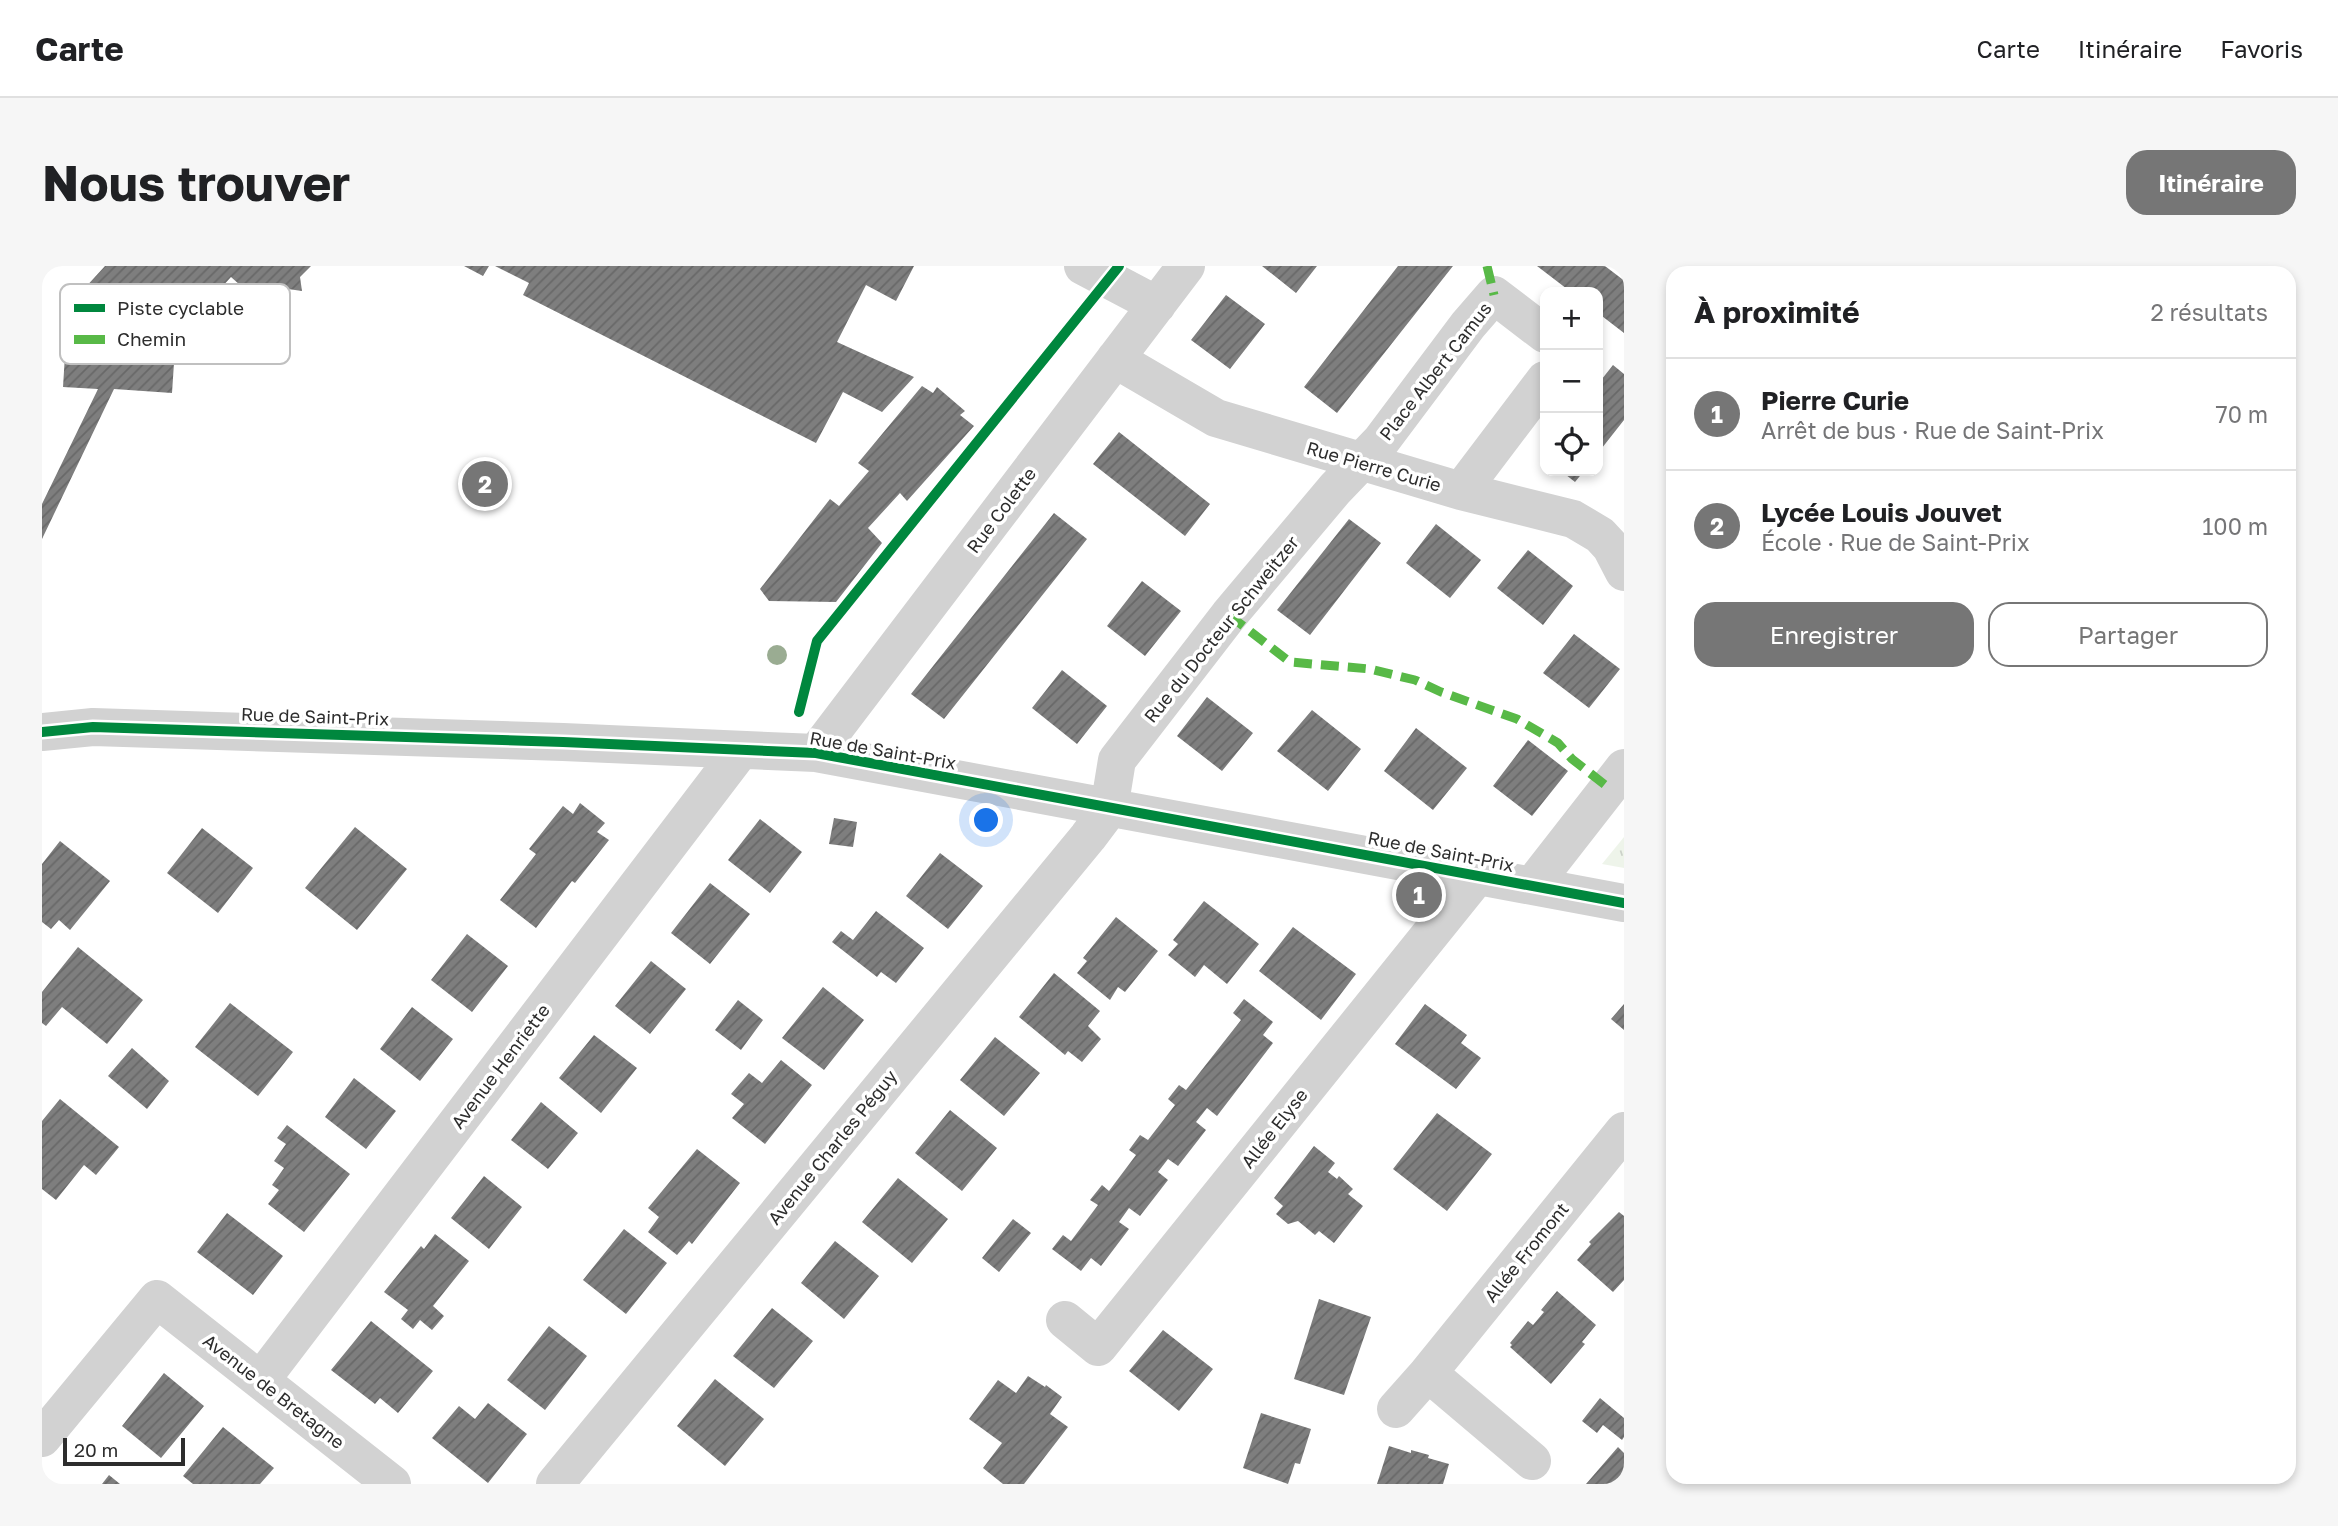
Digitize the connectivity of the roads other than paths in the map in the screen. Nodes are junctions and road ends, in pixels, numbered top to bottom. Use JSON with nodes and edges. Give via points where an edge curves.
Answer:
{"nodes":[{"id":1,"x":1083,"y":266,"type":"edge"},
{"id":2,"x":1186,"y":266,"type":"edge"},
{"id":3,"x":1157,"y":305,"type":"junction"},
{"id":4,"x":1540,"y":330,"type":"edge"},
{"id":5,"x":1115,"y":359,"type":"junction"},
{"id":6,"x":1540,"y":387,"type":"edge"},
{"id":7,"x":1359,"y":462,"type":"junction"},
{"id":8,"x":1461,"y":491,"type":"junction"},
{"id":9,"x":1624,"y":572,"type":"edge"},
{"id":10,"x":42,"y":732,"type":"edge"},
{"id":11,"x":740,"y":751,"type":"junction"},
{"id":12,"x":816,"y":754,"type":"junction"},
{"id":13,"x":1624,"y":768,"type":"edge"},
{"id":14,"x":1109,"y":809,"type":"junction"},
{"id":15,"x":1478,"y":875,"type":"junction"},
{"id":16,"x":1532,"y":886,"type":"junction"},
{"id":17,"x":1624,"y":903,"type":"edge"},
{"id":18,"x":1624,"y":1131,"type":"edge"},
{"id":19,"x":1065,"y":1320,"type":"dead end"},
{"id":20,"x":1428,"y":1373,"type":"junction"},
{"id":21,"x":261,"y":1380,"type":"junction"},
{"id":22,"x":1396,"y":1409,"type":"dead end"},
{"id":23,"x":42,"y":1438,"type":"edge"},
{"id":24,"x":1532,"y":1461,"type":"dead end"},
{"id":25,"x":391,"y":1484,"type":"edge"},
{"id":26,"x":555,"y":1484,"type":"edge"}],
"edges":[{"from":1,"to":3,"type":"street"},
{"from":2,"to":3,"type":"street","name":"Rue Colette"},
{"from":3,"to":5,"type":"street","name":"Rue Colette"},
{"from":4,"to":7,"type":"street","name":"Place Albert Camus","via":[[1494,295],[1381,442]]},
{"from":5,"to":7,"type":"street","name":"Rue Pierre Curie","via":[[1216,418]]},
{"from":5,"to":12,"type":"street","name":"Rue Colette"},
{"from":6,"to":8,"type":"street"},
{"from":7,"to":8,"type":"street","name":"Rue Pierre Curie"},
{"from":7,"to":14,"type":"street","name":"Rue du Docteur Schweitzer","via":[[1229,615],[1117,760]]},
{"from":8,"to":9,"type":"street","name":"Rue Pierre Curie","via":[[1573,519],[1600,534]]},
{"from":10,"to":11,"type":"street","name":"Rue de Saint-Prix","via":[[93,727]]},
{"from":11,"to":12,"type":"street","name":"Rue de Saint-Prix"},
{"from":11,"to":21,"type":"street","name":"Avenue Henriette"},
{"from":12,"to":14,"type":"street","name":"Rue de Saint-Prix"},
{"from":13,"to":16,"type":"street"},
{"from":14,"to":15,"type":"street","name":"Rue de Saint-Prix"},
{"from":14,"to":26,"type":"street","name":"Avenue Charles Péguy"},
{"from":15,"to":16,"type":"street","name":"Rue de Saint-Prix"},
{"from":15,"to":19,"type":"street","name":"Allée Elyse","via":[[1098,1347]]},
{"from":16,"to":17,"type":"street","name":"Rue de Saint-Prix"},
{"from":18,"to":20,"type":"street","name":"Allée Fromont"},
{"from":20,"to":22,"type":"street","name":"Allée Fromont"},
{"from":20,"to":24,"type":"street"},
{"from":21,"to":23,"type":"street","name":"Avenue de Bretagne","via":[[157,1299]]},
{"from":21,"to":25,"type":"street","name":"Avenue de Bretagne"}]}
